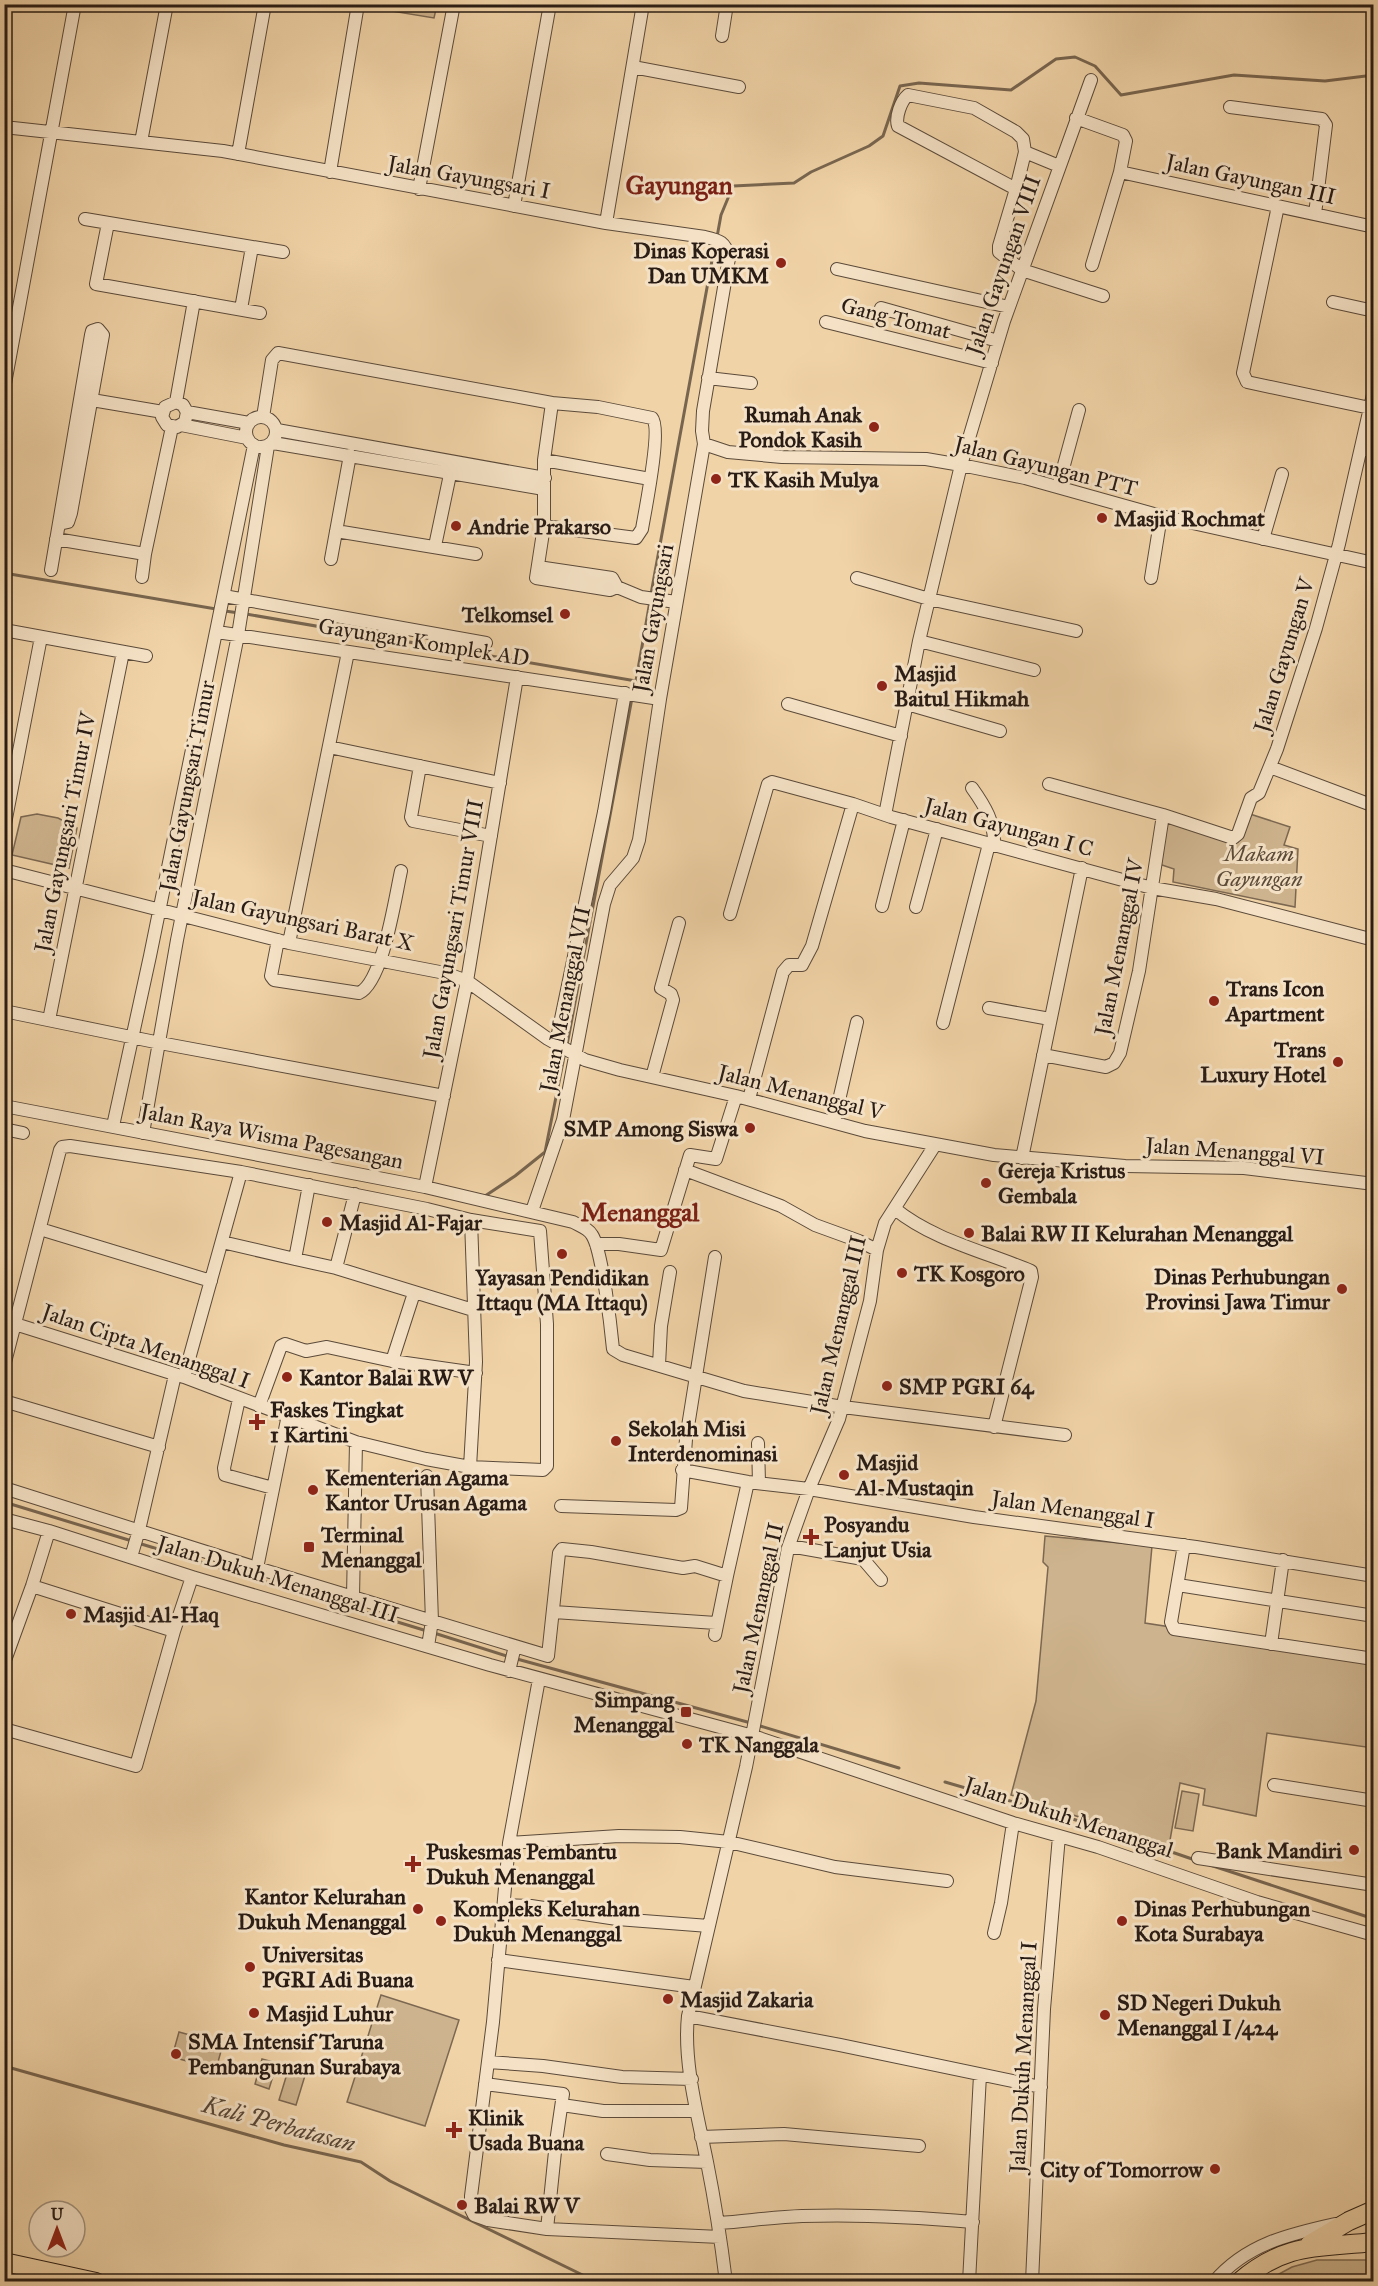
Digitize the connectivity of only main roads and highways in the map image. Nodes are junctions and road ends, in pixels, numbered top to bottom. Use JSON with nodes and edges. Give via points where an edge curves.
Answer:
{"nodes":[{"id":1,"x":1374,"y":2210,"type":"edge"},
{"id":2,"x":1374,"y":2242,"type":"edge"},
{"id":3,"x":1330,"y":2245,"type":"junction"},
{"id":4,"x":1303,"y":2248,"type":"junction"},
{"id":5,"x":1374,"y":2249,"type":"edge"},
{"id":6,"x":4,"y":2262,"type":"edge"},
{"id":7,"x":96,"y":2282,"type":"edge"},
{"id":8,"x":1239,"y":2282,"type":"edge"}],
"edges":[{"from":1,"to":4,"type":"highway"},
{"from":2,"to":3,"type":"highway"},
{"from":3,"to":4,"type":"highway"},
{"from":3,"to":5,"type":"highway"},
{"from":4,"to":8,"type":"highway","via":[[1275,2258]]},
{"from":6,"to":7,"type":"highway"}]}
